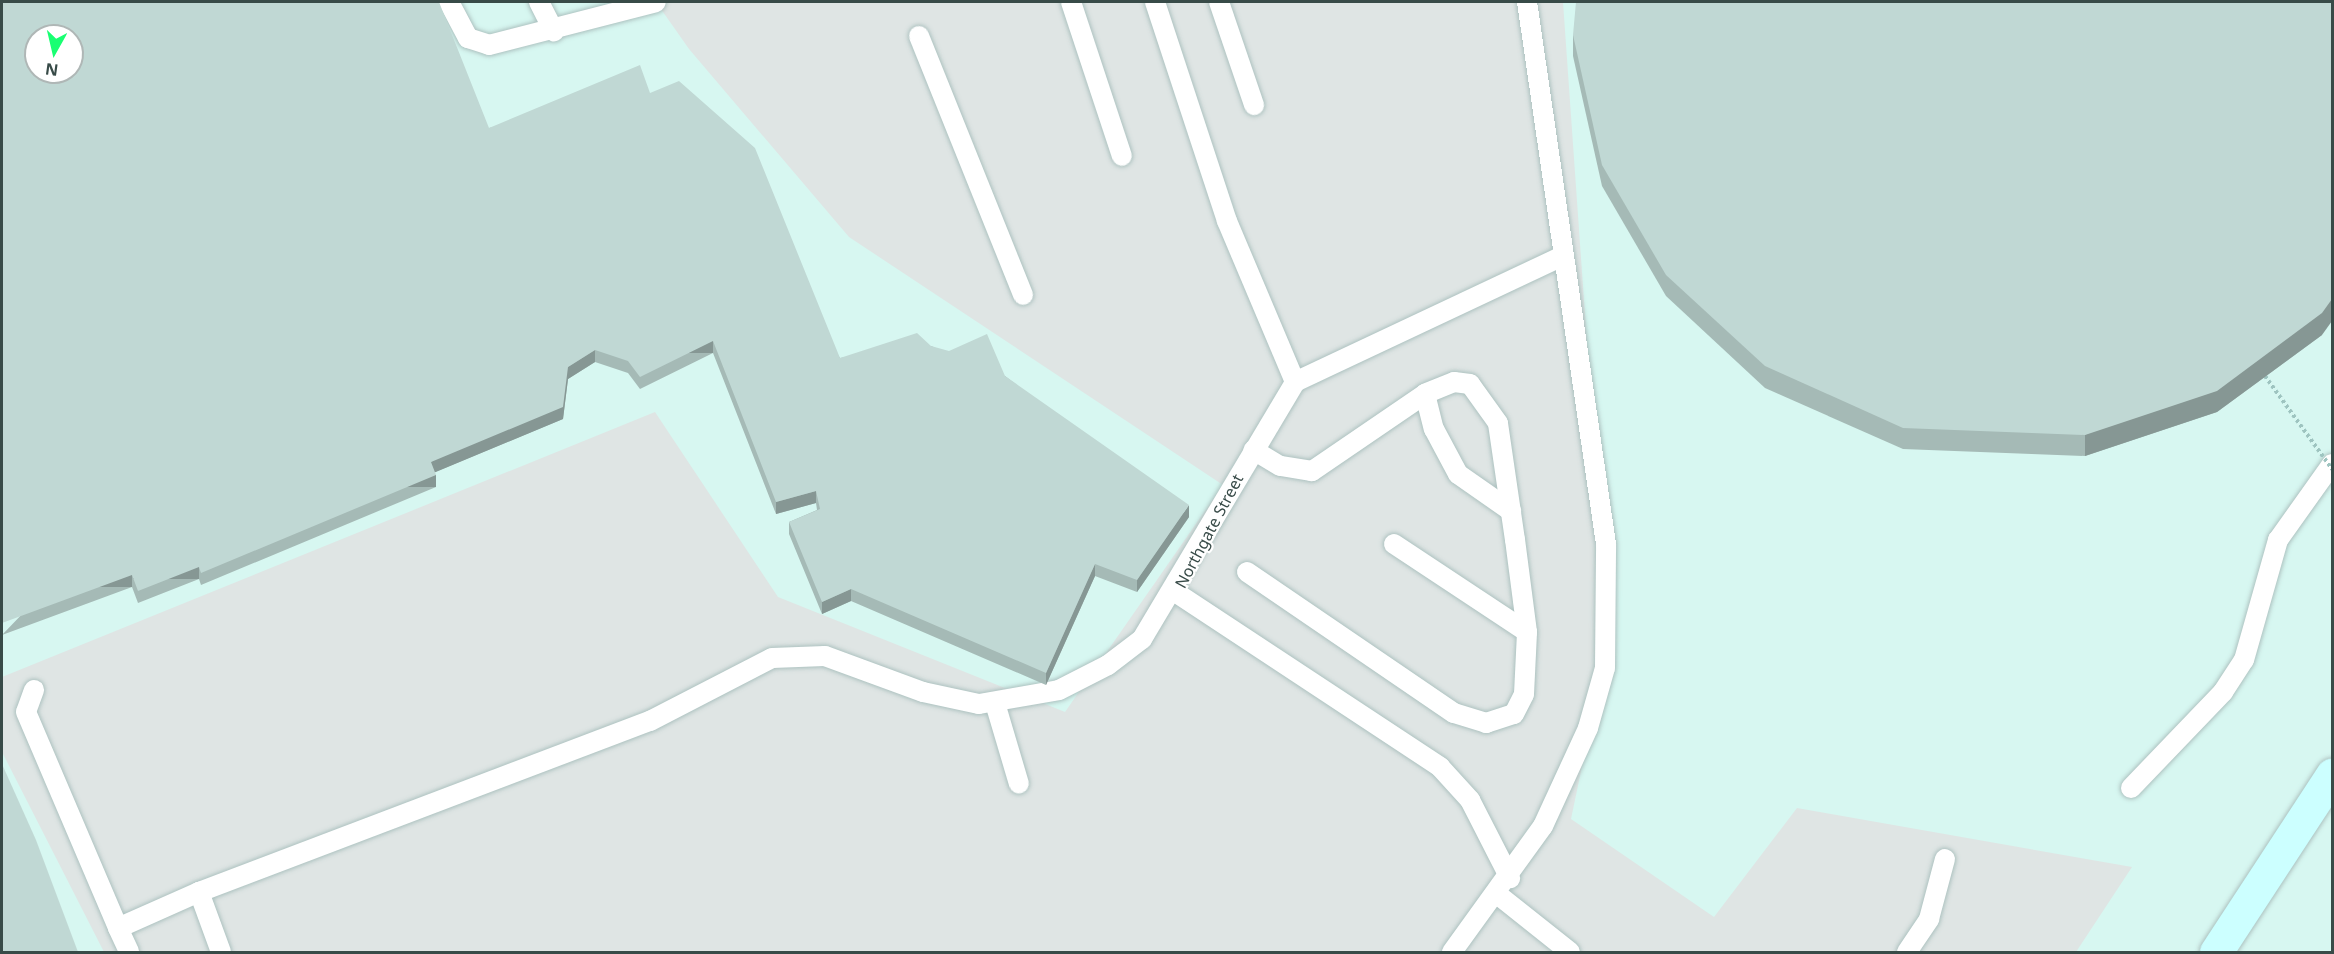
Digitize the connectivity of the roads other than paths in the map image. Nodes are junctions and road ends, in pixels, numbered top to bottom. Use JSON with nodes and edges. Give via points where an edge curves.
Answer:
{"nodes":[{"id":1,"x":449,"y":2,"type":"edge"},
{"id":2,"x":539,"y":2,"type":"edge"},
{"id":3,"x":656,"y":2,"type":"edge"},
{"id":4,"x":1071,"y":2,"type":"edge"},
{"id":5,"x":1155,"y":2,"type":"edge"},
{"id":6,"x":1220,"y":2,"type":"edge"},
{"id":7,"x":1527,"y":2,"type":"edge"},
{"id":8,"x":554,"y":31,"type":"junction"},
{"id":9,"x":919,"y":36,"type":"dead end"},
{"id":10,"x":1254,"y":105,"type":"dead end"},
{"id":11,"x":1122,"y":156,"type":"dead end"},
{"id":12,"x":1561,"y":257,"type":"junction"},
{"id":13,"x":1023,"y":295,"type":"dead end"},
{"id":14,"x":1295,"y":382,"type":"junction"},
{"id":15,"x":1425,"y":394,"type":"junction"},
{"id":16,"x":1253,"y":450,"type":"junction"},
{"id":17,"x":2332,"y":464,"type":"edge"},
{"id":18,"x":1511,"y":511,"type":"junction"},
{"id":19,"x":1394,"y":544,"type":"dead end"},
{"id":20,"x":1246,"y":572,"type":"dead end"},
{"id":21,"x":1175,"y":592,"type":"junction"},
{"id":22,"x":1527,"y":632,"type":"junction"},
{"id":23,"x":34,"y":690,"type":"dead end"},
{"id":24,"x":995,"y":703,"type":"junction"},
{"id":25,"x":2332,"y":776,"type":"edge"},
{"id":26,"x":1019,"y":784,"type":"dead end"},
{"id":27,"x":2131,"y":788,"type":"dead end"},
{"id":28,"x":1946,"y":859,"type":"dead end"},
{"id":29,"x":1510,"y":878,"type":"junction"},
{"id":30,"x":199,"y":892,"type":"junction"},
{"id":31,"x":1497,"y":894,"type":"junction"},
{"id":32,"x":118,"y":928,"type":"junction"},
{"id":33,"x":129,"y":952,"type":"edge"},
{"id":34,"x":221,"y":952,"type":"edge"},
{"id":35,"x":1452,"y":952,"type":"edge"},
{"id":36,"x":1570,"y":952,"type":"edge"},
{"id":37,"x":1907,"y":952,"type":"edge"},
{"id":38,"x":2216,"y":952,"type":"edge"}],
"edges":[{"from":1,"to":8,"type":"lane","via":[[468,38],[481,44]]},
{"from":2,"to":8,"type":"lane"},
{"from":3,"to":8,"type":"lane"},
{"from":4,"to":11,"type":"lane"},
{"from":5,"to":14,"type":"lane","via":[[1227,221]]},
{"from":6,"to":10,"type":"lane"},
{"from":7,"to":12,"type":"lane"},
{"from":9,"to":13,"type":"lane"},
{"from":12,"to":14,"type":"lane"},
{"from":12,"to":29,"type":"lane","via":[[1606,544],[1605,668],[1567,779]]},
{"from":14,"to":16,"type":"lane","name":"Northgate Street"},
{"from":15,"to":16,"type":"lane","via":[[1312,471],[1280,466]]},
{"from":15,"to":18,"type":"lane","via":[[1434,429],[1458,474]]},
{"from":15,"to":18,"type":"lane","via":[[1454,382],[1470,384],[1498,423]]},
{"from":16,"to":21,"type":"lane","name":"Northgate Street"},
{"from":17,"to":27,"type":"lane","via":[[2278,540],[2244,660],[2223,692]]},
{"from":18,"to":22,"type":"lane"},
{"from":19,"to":22,"type":"lane"},
{"from":20,"to":22,"type":"lane","via":[[1454,713],[1486,723],[1514,714],[1524,694]]},
{"from":21,"to":24,"type":"lane","via":[[1142,639],[1098,671],[1059,690]]},
{"from":21,"to":29,"type":"lane","name":"Northgate Street","via":[[1440,767],[1470,800]]},
{"from":23,"to":32,"type":"lane","via":[[27,712]]},
{"from":24,"to":26,"type":"lane"},
{"from":24,"to":30,"type":"lane","via":[[923,692],[825,656],[772,658],[650,721]]},
{"from":25,"to":38,"type":"main road"},
{"from":28,"to":37,"type":"lane","via":[[1929,919]]},
{"from":29,"to":31,"type":"lane"},
{"from":30,"to":32,"type":"lane"},
{"from":30,"to":34,"type":"lane"},
{"from":31,"to":35,"type":"lane"},
{"from":31,"to":36,"type":"lane"},
{"from":32,"to":33,"type":"lane"}]}
